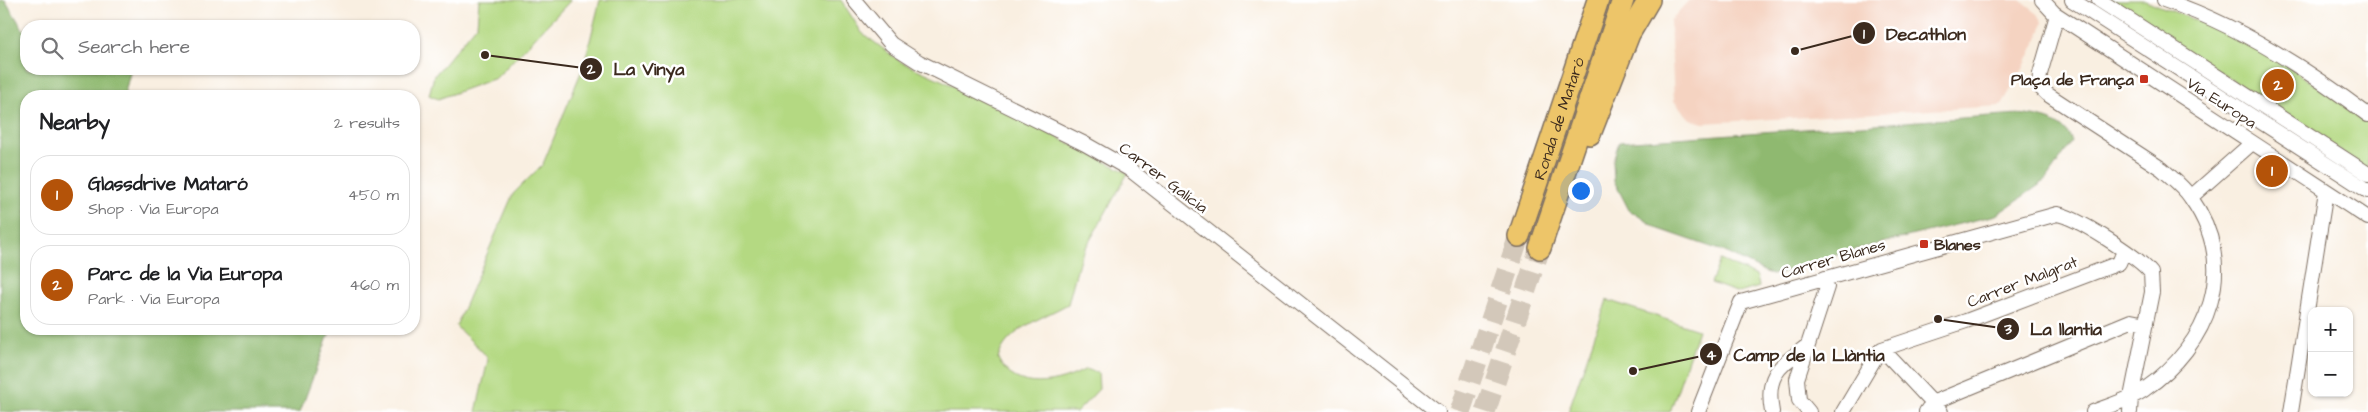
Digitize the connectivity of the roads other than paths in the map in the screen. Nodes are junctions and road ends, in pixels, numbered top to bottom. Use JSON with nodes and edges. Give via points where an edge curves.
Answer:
{"nodes":[{"id":1,"x":854,"y":0,"type":"edge"},
{"id":2,"x":1586,"y":0,"type":"edge"},
{"id":3,"x":1598,"y":0,"type":"edge"},
{"id":4,"x":1623,"y":0,"type":"edge"},
{"id":5,"x":1649,"y":0,"type":"edge"},
{"id":6,"x":2042,"y":0,"type":"edge"},
{"id":7,"x":2072,"y":0,"type":"edge"},
{"id":8,"x":2099,"y":0,"type":"edge"},
{"id":9,"x":2164,"y":0,"type":"edge"},
{"id":10,"x":2090,"y":5,"type":"edge"},
{"id":11,"x":2057,"y":15,"type":"junction"},
{"id":12,"x":2368,"y":115,"type":"edge"},
{"id":13,"x":2252,"y":143,"type":"junction"},
{"id":14,"x":1546,"y":153,"type":"junction"},
{"id":15,"x":2368,"y":174,"type":"edge"},
{"id":16,"x":2326,"y":191,"type":"junction"},
{"id":17,"x":2368,"y":191,"type":"edge"},
{"id":18,"x":2191,"y":197,"type":"junction"},
{"id":19,"x":1555,"y":201,"type":"junction"},
{"id":20,"x":2368,"y":218,"type":"edge"},
{"id":21,"x":1519,"y":236,"type":"tunnel mouth"},
{"id":22,"x":1540,"y":248,"type":"tunnel mouth"},
{"id":23,"x":2124,"y":250,"type":"junction"},
{"id":24,"x":1825,"y":278,"type":"junction"},
{"id":25,"x":2146,"y":324,"type":"junction"},
{"id":26,"x":1807,"y":346,"type":"junction"},
{"id":27,"x":1882,"y":349,"type":"junction"},
{"id":28,"x":2131,"y":397,"type":"junction"},
{"id":29,"x":1933,"y":409,"type":"edge"},
{"id":30,"x":1438,"y":412,"type":"edge"},
{"id":31,"x":1698,"y":412,"type":"edge"},
{"id":32,"x":1772,"y":412,"type":"edge"},
{"id":33,"x":1809,"y":412,"type":"edge"},
{"id":34,"x":1843,"y":412,"type":"edge"},
{"id":35,"x":2093,"y":412,"type":"edge"},
{"id":36,"x":2130,"y":412,"type":"edge"},
{"id":37,"x":2291,"y":412,"type":"edge"}],
"edges":[{"from":1,"to":30,"type":"street","name":"Carrer Galícia","via":[[891,44],[918,62],[1129,169]]},
{"from":2,"to":14,"type":"highway","via":[[1555,102]]},
{"from":3,"to":14,"type":"highway","name":"Ronda de Mataró"},
{"from":4,"to":19,"type":"highway","name":"Ronda de Mataró"},
{"from":5,"to":19,"type":"highway","via":[[1628,34],[1600,110]]},
{"from":6,"to":11,"type":"street","name":"Via Europa"},
{"from":7,"to":10,"type":"street","name":"Via Europa"},
{"from":8,"to":15,"type":"street","name":"Via Europa"},
{"from":9,"to":12,"type":"street","via":[[2241,33],[2323,81]]},
{"from":10,"to":11,"type":"street","via":[[2074,16]]},
{"from":10,"to":17,"type":"street","name":"Via Europa"},
{"from":11,"to":13,"type":"street","name":"Via Europa"},
{"from":11,"to":18,"type":"street","via":[[2038,82],[2042,90],[2162,169]]},
{"from":13,"to":16,"type":"street","name":"Via Europa"},
{"from":13,"to":18,"type":"street"},
{"from":14,"to":21,"type":"highway","name":"Ronda de Mataró"},
{"from":16,"to":20,"type":"street","name":"Via Europa"},
{"from":16,"to":37,"type":"street"},
{"from":18,"to":28,"type":"street","via":[[2211,242],[2212,303],[2200,332],[2176,364]]},
{"from":19,"to":22,"type":"highway"},
{"from":23,"to":24,"type":"street","name":"Carrer Blanes","via":[[2065,215],[2048,216]]},
{"from":23,"to":25,"type":"street","via":[[2151,273],[2153,281]]},
{"from":23,"to":27,"type":"street","name":"Carrer Malgrat","via":[[2119,263]]},
{"from":24,"to":26,"type":"street","via":[[1827,287]]},
{"from":24,"to":31,"type":"street","name":"Carrer Blanes","via":[[1741,302]]},
{"from":25,"to":28,"type":"street"},
{"from":25,"to":29,"type":"street","via":[[2131,321]]},
{"from":26,"to":32,"type":"street","via":[[1774,373],[1769,393]]},
{"from":26,"to":33,"type":"street","via":[[1796,388],[1799,400]]},
{"from":27,"to":29,"type":"street"},
{"from":27,"to":34,"type":"street"},
{"from":28,"to":35,"type":"street"},
{"from":28,"to":36,"type":"street"}]}
